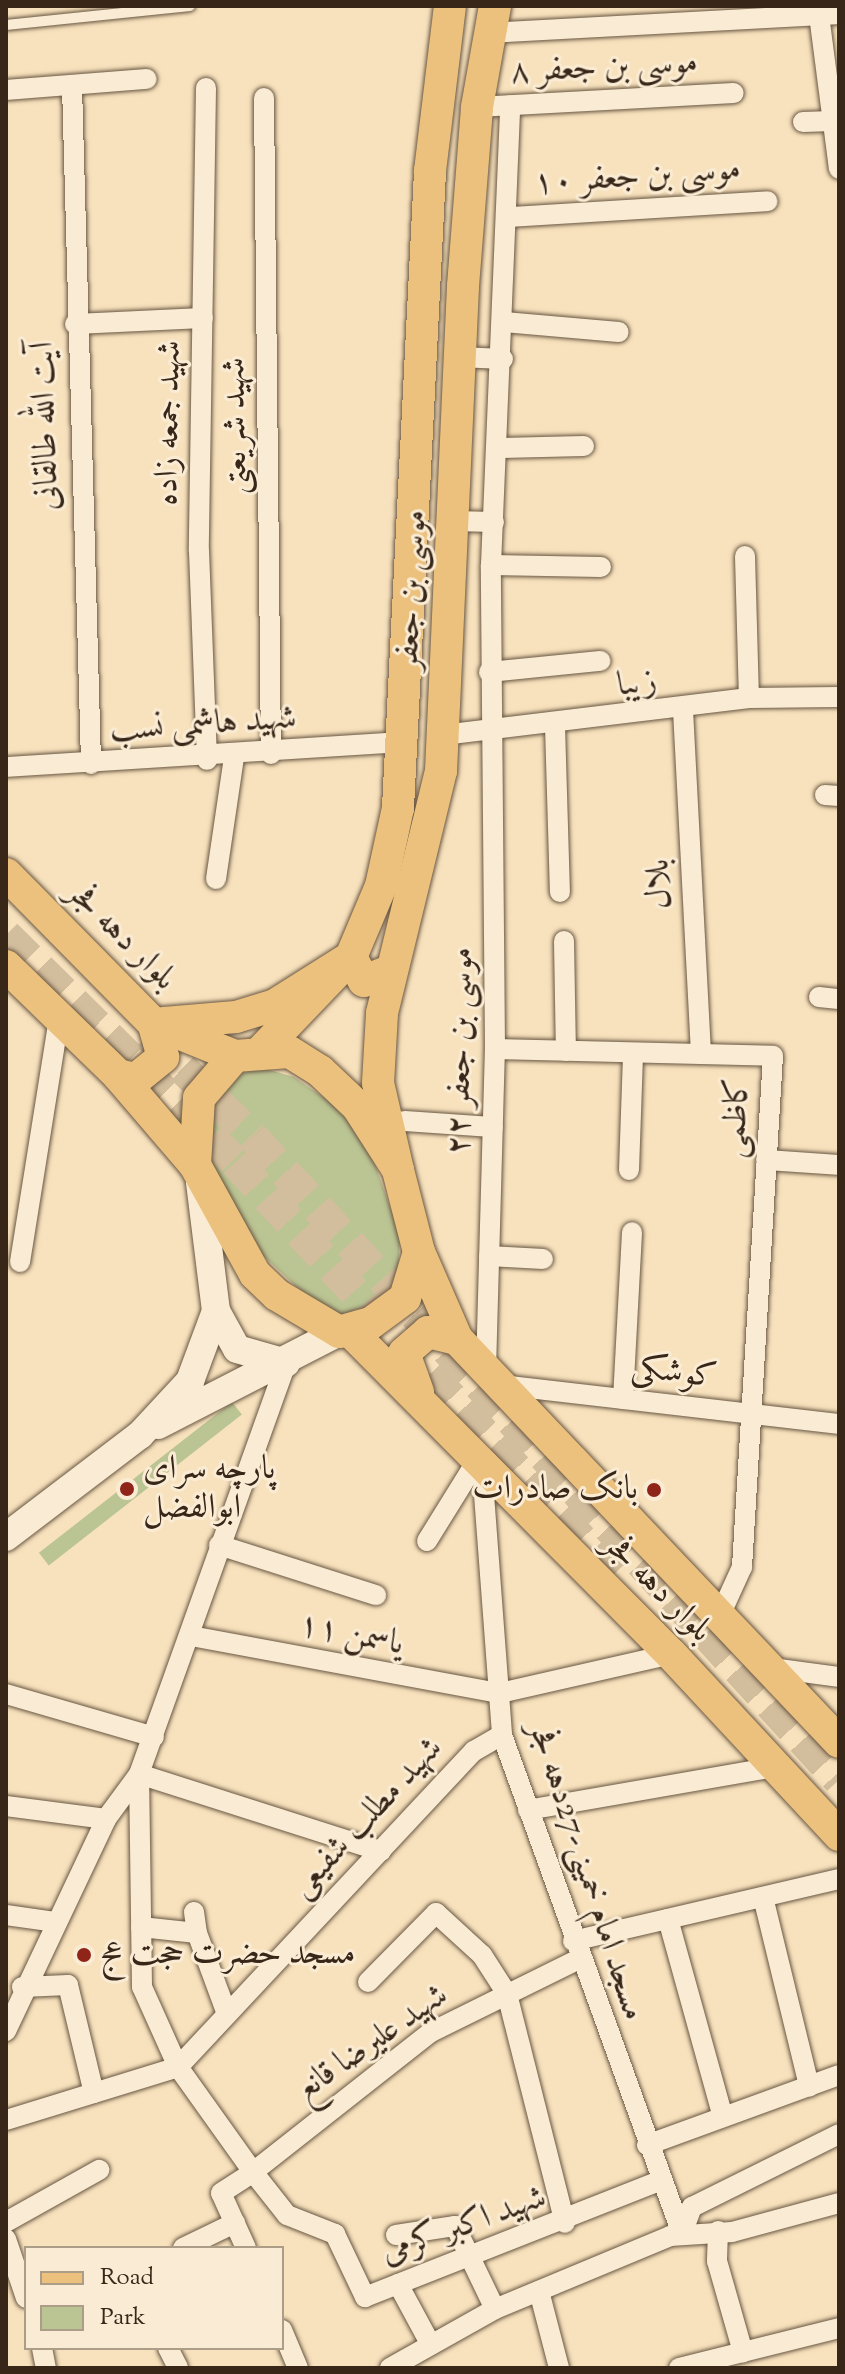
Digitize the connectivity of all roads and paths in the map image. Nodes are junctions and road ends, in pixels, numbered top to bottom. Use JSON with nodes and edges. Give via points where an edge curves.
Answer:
{"nodes":[{"id":1,"x":190,"y":6,"type":"edge"},
{"id":2,"x":450,"y":6,"type":"edge"},
{"id":3,"x":707,"y":13,"type":"edge"},
{"id":4,"x":829,"y":14,"type":"edge"},
{"id":5,"x":492,"y":20,"type":"edge"},
{"id":6,"x":6,"y":25,"type":"edge"},
{"id":7,"x":147,"y":79,"type":"dead end"},
{"id":8,"x":833,"y":80,"type":"edge"},
{"id":9,"x":72,"y":86,"type":"junction"},
{"id":10,"x":206,"y":88,"type":"dead end"},
{"id":11,"x":6,"y":90,"type":"edge"},
{"id":12,"x":734,"y":93,"type":"dead end"},
{"id":13,"x":264,"y":98,"type":"dead end"},
{"id":14,"x":510,"y":105,"type":"junction"},
{"id":15,"x":477,"y":107,"type":"junction"},
{"id":16,"x":833,"y":121,"type":"junction"},
{"id":17,"x":803,"y":122,"type":"dead end"},
{"id":18,"x":839,"y":169,"type":"edge"},
{"id":19,"x":768,"y":201,"type":"dead end"},
{"id":20,"x":510,"y":217,"type":"junction"},
{"id":21,"x":424,"y":281,"type":"junction"},
{"id":22,"x":463,"y":286,"type":"junction"},
{"id":23,"x":203,"y":318,"type":"junction"},
{"id":24,"x":504,"y":322,"type":"junction"},
{"id":25,"x":75,"y":324,"type":"junction"},
{"id":26,"x":619,"y":332,"type":"dead end"},
{"id":27,"x":421,"y":348,"type":"junction"},
{"id":28,"x":460,"y":357,"type":"junction"},
{"id":29,"x":503,"y":359,"type":"junction"},
{"id":30,"x":584,"y":446,"type":"dead end"},
{"id":31,"x":501,"y":448,"type":"junction"},
{"id":32,"x":454,"y":521,"type":"junction"},
{"id":33,"x":494,"y":522,"type":"junction"},
{"id":34,"x":745,"y":556,"type":"dead end"},
{"id":35,"x":491,"y":565,"type":"junction"},
{"id":36,"x":601,"y":567,"type":"dead end"},
{"id":37,"x":600,"y":661,"type":"dead end"},
{"id":38,"x":489,"y":672,"type":"junction"},
{"id":39,"x":839,"y":697,"type":"edge"},
{"id":40,"x":749,"y":698,"type":"junction"},
{"id":41,"x":683,"y":710,"type":"junction"},
{"id":42,"x":555,"y":726,"type":"junction"},
{"id":43,"x":493,"y":733,"type":"junction"},
{"id":44,"x":443,"y":735,"type":"junction"},
{"id":45,"x":404,"y":742,"type":"junction"},
{"id":46,"x":271,"y":754,"type":"junction"},
{"id":47,"x":234,"y":757,"type":"junction"},
{"id":48,"x":207,"y":760,"type":"junction"},
{"id":49,"x":91,"y":764,"type":"junction"},
{"id":50,"x":6,"y":767,"type":"edge"},
{"id":51,"x":6,"y":874,"type":"edge"},
{"id":52,"x":216,"y":879,"type":"dead end"},
{"id":53,"x":560,"y":892,"type":"dead end"},
{"id":54,"x":564,"y":941,"type":"dead end"},
{"id":55,"x":351,"y":957,"type":"junction"},
{"id":56,"x":6,"y":966,"type":"edge"},
{"id":57,"x":390,"y":971,"type":"junction"},
{"id":58,"x":153,"y":1023,"type":"junction"},
{"id":59,"x":58,"y":1024,"type":"junction"},
{"id":60,"x":495,"y":1049,"type":"junction"},
{"id":61,"x":566,"y":1051,"type":"junction"},
{"id":62,"x":249,"y":1053,"type":"junction"},
{"id":63,"x":633,"y":1053,"type":"junction"},
{"id":64,"x":701,"y":1054,"type":"junction"},
{"id":65,"x":118,"y":1075,"type":"junction"},
{"id":66,"x":404,"y":1121,"type":"dead end"},
{"id":67,"x":493,"y":1127,"type":"junction"},
{"id":68,"x":766,"y":1160,"type":"junction"},
{"id":69,"x":839,"y":1165,"type":"edge"},
{"id":70,"x":398,"y":1170,"type":"junction"},
{"id":71,"x":629,"y":1170,"type":"dead end"},
{"id":72,"x":198,"y":1173,"type":"junction"},
{"id":73,"x":632,"y":1232,"type":"dead end"},
{"id":74,"x":419,"y":1252,"type":"junction"},
{"id":75,"x":489,"y":1256,"type":"junction"},
{"id":76,"x":543,"y":1259,"type":"dead end"},
{"id":77,"x":20,"y":1262,"type":"dead end"},
{"id":78,"x":216,"y":1311,"type":"junction"},
{"id":79,"x":344,"y":1331,"type":"junction"},
{"id":80,"x":457,"y":1339,"type":"junction"},
{"id":81,"x":286,"y":1363,"type":"junction"},
{"id":82,"x":494,"y":1377,"type":"junction"},
{"id":83,"x":420,"y":1397,"type":"junction"},
{"id":84,"x":623,"y":1399,"type":"junction"},
{"id":85,"x":751,"y":1414,"type":"junction"},
{"id":86,"x":839,"y":1424,"type":"edge"},
{"id":87,"x":140,"y":1435,"type":"junction"},
{"id":88,"x":479,"y":1465,"type":"junction"},
{"id":89,"x":6,"y":1537,"type":"edge"},
{"id":90,"x":427,"y":1541,"type":"dead end"},
{"id":91,"x":219,"y":1545,"type":"junction"},
{"id":92,"x":376,"y":1595,"type":"dead end"},
{"id":93,"x":721,"y":1613,"type":"junction"},
{"id":94,"x":191,"y":1636,"type":"junction"},
{"id":95,"x":671,"y":1654,"type":"junction"},
{"id":96,"x":772,"y":1668,"type":"junction"},
{"id":97,"x":839,"y":1677,"type":"edge"},
{"id":98,"x":500,"y":1693,"type":"junction"},
{"id":99,"x":6,"y":1694,"type":"edge"},
{"id":100,"x":502,"y":1735,"type":"junction"},
{"id":101,"x":154,"y":1737,"type":"junction"},
{"id":102,"x":839,"y":1742,"type":"edge"},
{"id":103,"x":775,"y":1767,"type":"junction"},
{"id":104,"x":139,"y":1774,"type":"junction"},
{"id":105,"x":6,"y":1806,"type":"edge"},
{"id":106,"x":528,"y":1810,"type":"junction"},
{"id":107,"x":106,"y":1819,"type":"junction"},
{"id":108,"x":839,"y":1835,"type":"edge"},
{"id":109,"x":381,"y":1851,"type":"junction"},
{"id":110,"x":839,"y":1879,"type":"edge"},
{"id":111,"x":763,"y":1897,"type":"junction"},
{"id":112,"x":194,"y":1912,"type":"dead end"},
{"id":113,"x":6,"y":1915,"type":"edge"},
{"id":114,"x":668,"y":1919,"type":"junction"},
{"id":115,"x":55,"y":1922,"type":"junction"},
{"id":116,"x":141,"y":1927,"type":"junction"},
{"id":117,"x":197,"y":1933,"type":"junction"},
{"id":118,"x":576,"y":1950,"type":"junction"},
{"id":119,"x":368,"y":1982,"type":"dead end"},
{"id":120,"x":22,"y":1987,"type":"junction"},
{"id":121,"x":507,"y":1994,"type":"junction"},
{"id":122,"x":227,"y":2014,"type":"junction"},
{"id":123,"x":6,"y":2031,"type":"edge"},
{"id":124,"x":178,"y":2067,"type":"junction"},
{"id":125,"x":839,"y":2075,"type":"edge"},
{"id":126,"x":809,"y":2086,"type":"junction"},
{"id":127,"x":94,"y":2093,"type":"junction"},
{"id":128,"x":723,"y":2117,"type":"junction"},
{"id":129,"x":6,"y":2120,"type":"edge"},
{"id":130,"x":839,"y":2134,"type":"edge"},
{"id":131,"x":647,"y":2145,"type":"junction"},
{"id":132,"x":99,"y":2170,"type":"dead end"},
{"id":133,"x":253,"y":2172,"type":"junction"},
{"id":134,"x":660,"y":2181,"type":"junction"},
{"id":135,"x":839,"y":2203,"type":"edge"},
{"id":136,"x":6,"y":2222,"type":"edge"},
{"id":137,"x":235,"y":2223,"type":"junction"},
{"id":138,"x":565,"y":2223,"type":"junction"},
{"id":139,"x":718,"y":2231,"type":"junction"},
{"id":140,"x":682,"y":2234,"type":"junction"},
{"id":141,"x":396,"y":2235,"type":"dead end"},
{"id":142,"x":6,"y":2239,"type":"edge"},
{"id":143,"x":187,"y":2246,"type":"edge"},
{"id":144,"x":245,"y":2246,"type":"edge"},
{"id":145,"x":470,"y":2258,"type":"junction"},
{"id":146,"x":398,"y":2284,"type":"junction"},
{"id":147,"x":539,"y":2291,"type":"junction"},
{"id":148,"x":24,"y":2292,"type":"edge"},
{"id":149,"x":495,"y":2309,"type":"junction"},
{"id":150,"x":839,"y":2328,"type":"edge"},
{"id":151,"x":284,"y":2335,"type":"edge"},
{"id":152,"x":431,"y":2345,"type":"junction"},
{"id":153,"x":169,"y":2350,"type":"edge"},
{"id":154,"x":743,"y":2352,"type":"junction"},
{"id":155,"x":686,"y":2367,"type":"edge"},
{"id":156,"x":178,"y":2368,"type":"edge"},
{"id":157,"x":298,"y":2368,"type":"edge"},
{"id":158,"x":390,"y":2368,"type":"edge"},
{"id":159,"x":559,"y":2368,"type":"edge"}],
"edges":[{"from":1,"to":6,"type":"lane"},
{"from":2,"to":21,"type":"main road","name":"موسی بن جعفر"},
{"from":3,"to":4,"type":"street"},
{"from":3,"to":5,"type":"street"},
{"from":4,"to":8,"type":"street"},
{"from":5,"to":15,"type":"main road","name":"موسی بن جعفر"},
{"from":7,"to":9,"type":"street"},
{"from":8,"to":16,"type":"street"},
{"from":9,"to":11,"type":"street"},
{"from":9,"to":25,"type":"street","name":"آیت الله طالقانی"},
{"from":10,"to":23,"type":"street","name":"شهید جمعه زاده"},
{"from":12,"to":14,"type":"street","name":"موسی بن جعفر ۸"},
{"from":13,"to":46,"type":"street","name":"شهید شریعتی"},
{"from":14,"to":15,"type":"street","name":"موسی بن جعفر ۸"},
{"from":14,"to":20,"type":"street","name":"موسی بن جعفر ۲۲"},
{"from":15,"to":22,"type":"main road","name":"موسی بن جعفر"},
{"from":16,"to":17,"type":"street"},
{"from":16,"to":18,"type":"street"},
{"from":19,"to":20,"type":"street","name":"موسی بن جعفر ۱۰"},
{"from":20,"to":24,"type":"street","name":"موسی بن جعفر ۲۲"},
{"from":21,"to":22,"type":"main road","via":[[433,295],[450,297]]},
{"from":21,"to":27,"type":"main road","name":"موسی بن جعفر"},
{"from":22,"to":28,"type":"main road","name":"موسی بن جعفر"},
{"from":23,"to":25,"type":"street"},
{"from":23,"to":48,"type":"street","name":"شهید جمعه زاده","via":[[199,551]]},
{"from":24,"to":26,"type":"street"},
{"from":24,"to":29,"type":"street","name":"موسی بن جعفر ۲۲"},
{"from":25,"to":49,"type":"street","name":"آیت الله طالقانی"},
{"from":27,"to":28,"type":"main road","via":[[435,335],[453,339]]},
{"from":27,"to":45,"type":"main road","name":"موسی بن جعفر"},
{"from":28,"to":29,"type":"street"},
{"from":28,"to":32,"type":"main road","name":"موسی بن جعفر"},
{"from":29,"to":31,"type":"street","name":"موسی بن جعفر ۲۲"},
{"from":30,"to":31,"type":"street"},
{"from":31,"to":33,"type":"street","name":"موسی بن جعفر ۲۲"},
{"from":32,"to":33,"type":"street"},
{"from":32,"to":44,"type":"main road","name":"موسی بن جعفر"},
{"from":33,"to":35,"type":"street","name":"موسی بن جعفر ۲۲"},
{"from":34,"to":40,"type":"street"},
{"from":35,"to":36,"type":"street"},
{"from":35,"to":38,"type":"street","name":"موسی بن جعفر ۲۲"},
{"from":37,"to":38,"type":"street"},
{"from":38,"to":43,"type":"street","name":"موسی بن جعفر ۲۲"},
{"from":39,"to":40,"type":"street","name":"زیبا"},
{"from":40,"to":41,"type":"street","name":"زیبا"},
{"from":41,"to":42,"type":"street","name":"زیبا"},
{"from":41,"to":64,"type":"street","name":"بلال"},
{"from":42,"to":43,"type":"street","name":"زیبا"},
{"from":42,"to":53,"type":"street"},
{"from":43,"to":44,"type":"street","name":"زیبا"},
{"from":43,"to":60,"type":"street","name":"موسی بن جعفر ۲۲"},
{"from":44,"to":57,"type":"main road","name":"موسی بن جعفر","via":[[428,844]]},
{"from":45,"to":46,"type":"street","name":"شهید هاشمی نسب"},
{"from":45,"to":55,"type":"main road","name":"موسی بن جعفر","via":[[381,886]]},
{"from":46,"to":47,"type":"street","name":"شهید هاشمی نسب"},
{"from":47,"to":48,"type":"street","name":"شهید هاشمی نسب"},
{"from":47,"to":52,"type":"street"},
{"from":48,"to":49,"type":"street","name":"شهید هاشمی نسب"},
{"from":49,"to":50,"type":"street","name":"شهید هاشمی نسب"},
{"from":51,"to":58,"type":"main road","name":"بلوار دهه فجر"},
{"from":54,"to":61,"type":"street"},
{"from":55,"to":57,"type":"main road","via":[[364,981]]},
{"from":55,"to":58,"type":"main road","via":[[275,1005],[236,1017]]},
{"from":55,"to":62,"type":"main road","name":"موسی بن جعفر"},
{"from":56,"to":59,"type":"main road"},
{"from":57,"to":70,"type":"main road","name":"موسی بن جعفر","via":[[378,1083]]},
{"from":58,"to":62,"type":"main road","name":"بلوار دهه فجر"},
{"from":58,"to":65,"type":"main road","via":[[163,1038],[158,1064],[136,1079]]},
{"from":59,"to":65,"type":"main road"},
{"from":59,"to":77,"type":"street"},
{"from":60,"to":61,"type":"street","name":"کاظمی"},
{"from":60,"to":67,"type":"street","name":"موسی بن جعفر ۲۲"},
{"from":61,"to":63,"type":"street","name":"کاظمی"},
{"from":62,"to":70,"type":"main road","via":[[289,1052],[320,1071],[357,1106]]},
{"from":62,"to":72,"type":"main road","via":[[199,1098]]},
{"from":63,"to":64,"type":"street","name":"کاظمی"},
{"from":63,"to":71,"type":"street"},
{"from":64,"to":68,"type":"street","name":"کاظمی","via":[[773,1056]]},
{"from":65,"to":72,"type":"main road"},
{"from":66,"to":67,"type":"street"},
{"from":67,"to":75,"type":"street","name":"موسی بن جعفر ۲۲"},
{"from":68,"to":69,"type":"street"},
{"from":68,"to":85,"type":"street","name":"کاظمی"},
{"from":70,"to":74,"type":"main road"},
{"from":72,"to":78,"type":"main road"},
{"from":72,"to":79,"type":"main road","via":[[255,1274],[299,1311]]},
{"from":73,"to":84,"type":"street"},
{"from":74,"to":79,"type":"main road","via":[[405,1298]]},
{"from":74,"to":80,"type":"main road","name":"بلوار دهه فجر"},
{"from":75,"to":76,"type":"street"},
{"from":75,"to":82,"type":"street","name":"موسی بن جعفر ۲۲"},
{"from":78,"to":81,"type":"main road","via":[[237,1349]]},
{"from":78,"to":87,"type":"main road","via":[[190,1381]]},
{"from":79,"to":81,"type":"main road"},
{"from":79,"to":83,"type":"main road","name":"بلوار دهه فجر"},
{"from":80,"to":82,"type":"main road","name":"بلوار دهه فجر"},
{"from":80,"to":83,"type":"main road","via":[[428,1332],[404,1353]]},
{"from":81,"to":87,"type":"main road"},
{"from":81,"to":91,"type":"street"},
{"from":82,"to":84,"type":"street","name":"کوشکی"},
{"from":82,"to":93,"type":"main road","name":"بلوار دهه فجر"},
{"from":83,"to":88,"type":"main road","name":"بلوار دهه فجر"},
{"from":84,"to":85,"type":"street","name":"کوشکی"},
{"from":85,"to":86,"type":"street","name":"کوشکی"},
{"from":85,"to":93,"type":"street","name":"کاظمی","via":[[742,1567]]},
{"from":87,"to":89,"type":"main road"},
{"from":88,"to":90,"type":"street"},
{"from":88,"to":95,"type":"main road","name":"بلوار دهه فجر"},
{"from":88,"to":98,"type":"street","name":"مسجد امام خمینی-27دهه فجر"},
{"from":91,"to":92,"type":"street"},
{"from":91,"to":94,"type":"street"},
{"from":93,"to":96,"type":"main road","name":"بلوار دهه فجر"},
{"from":94,"to":98,"type":"street","name":"یاسمن ۱۱"},
{"from":94,"to":101,"type":"street"},
{"from":95,"to":98,"type":"street"},
{"from":95,"to":103,"type":"main road","name":"بلوار دهه فجر"},
{"from":96,"to":97,"type":"street"},
{"from":96,"to":102,"type":"main road","name":"بلوار دهه فجر"},
{"from":98,"to":100,"type":"street","name":"مسجد امام خمینی-27دهه فجر"},
{"from":99,"to":101,"type":"street"},
{"from":100,"to":106,"type":"street","name":"مسجد امام خمینی-27دهه فجر"},
{"from":100,"to":109,"type":"street","name":"شهید مطلب شفیعی","via":[[474,1751]]},
{"from":101,"to":104,"type":"street"},
{"from":103,"to":106,"type":"street"},
{"from":103,"to":108,"type":"main road","name":"بلوار دهه فجر"},
{"from":104,"to":107,"type":"street"},
{"from":104,"to":109,"type":"street"},
{"from":104,"to":116,"type":"street"},
{"from":105,"to":107,"type":"street"},
{"from":106,"to":118,"type":"street","name":"مسجد امام خمینی-27دهه فجر"},
{"from":107,"to":115,"type":"street"},
{"from":109,"to":122,"type":"street","name":"شهید مطلب شفیعی"},
{"from":110,"to":111,"type":"street","name":"شهید علیرضا قانع"},
{"from":111,"to":114,"type":"street","name":"شهید علیرضا قانع"},
{"from":111,"to":126,"type":"street"},
{"from":112,"to":117,"type":"street"},
{"from":113,"to":115,"type":"street"},
{"from":114,"to":118,"type":"street","name":"شهید علیرضا قانع"},
{"from":114,"to":128,"type":"street"},
{"from":115,"to":120,"type":"street"},
{"from":116,"to":117,"type":"street"},
{"from":116,"to":124,"type":"street","via":[[142,1987]]},
{"from":117,"to":122,"type":"street"},
{"from":118,"to":121,"type":"street","name":"شهید علیرضا قانع"},
{"from":118,"to":131,"type":"street","name":"مسجد امام خمینی-27دهه فجر"},
{"from":119,"to":121,"type":"street","via":[[436,1913],[482,1955]]},
{"from":120,"to":123,"type":"street"},
{"from":120,"to":127,"type":"street","via":[[68,1985]]},
{"from":121,"to":133,"type":"street","name":"شهید علیرضا قانع","via":[[431,2032],[364,2078]]},
{"from":121,"to":138,"type":"street"},
{"from":122,"to":124,"type":"street","name":"شهید مطلب شفیعی"},
{"from":124,"to":127,"type":"street"},
{"from":124,"to":133,"type":"street"},
{"from":125,"to":126,"type":"street"},
{"from":126,"to":128,"type":"street"},
{"from":127,"to":129,"type":"street"},
{"from":128,"to":131,"type":"street"},
{"from":130,"to":140,"type":"street","via":[[692,2207]]},
{"from":131,"to":134,"type":"street","name":"مسجد امام خمینی-27دهه فجر"},
{"from":132,"to":136,"type":"street"},
{"from":133,"to":137,"type":"street","name":"شهید علیرضا قانع","via":[[221,2193]]},
{"from":133,"to":146,"type":"street","name":"شهید اکبر کرمی","via":[[287,2215],[335,2234],[365,2297]]},
{"from":134,"to":138,"type":"street","name":"شهید اکبر کرمی"},
{"from":134,"to":140,"type":"street","name":"مسجد امام خمینی-27دهه فجر"},
{"from":135,"to":139,"type":"street"},
{"from":137,"to":143,"type":"street"},
{"from":137,"to":144,"type":"street"},
{"from":138,"to":145,"type":"street","name":"شهید اکبر کرمی"},
{"from":139,"to":140,"type":"street"},
{"from":139,"to":154,"type":"street","via":[[717,2261]]},
{"from":140,"to":147,"type":"street"},
{"from":141,"to":145,"type":"street","via":[[455,2226]]},
{"from":142,"to":148,"type":"street"},
{"from":145,"to":146,"type":"street","name":"شهید اکبر کرمی"},
{"from":145,"to":149,"type":"street"},
{"from":146,"to":152,"type":"street"},
{"from":147,"to":149,"type":"street"},
{"from":147,"to":159,"type":"street"},
{"from":149,"to":152,"type":"street"},
{"from":150,"to":154,"type":"street"},
{"from":151,"to":157,"type":"street"},
{"from":152,"to":158,"type":"street"},
{"from":153,"to":156,"type":"street"},
{"from":154,"to":155,"type":"street"}]}
